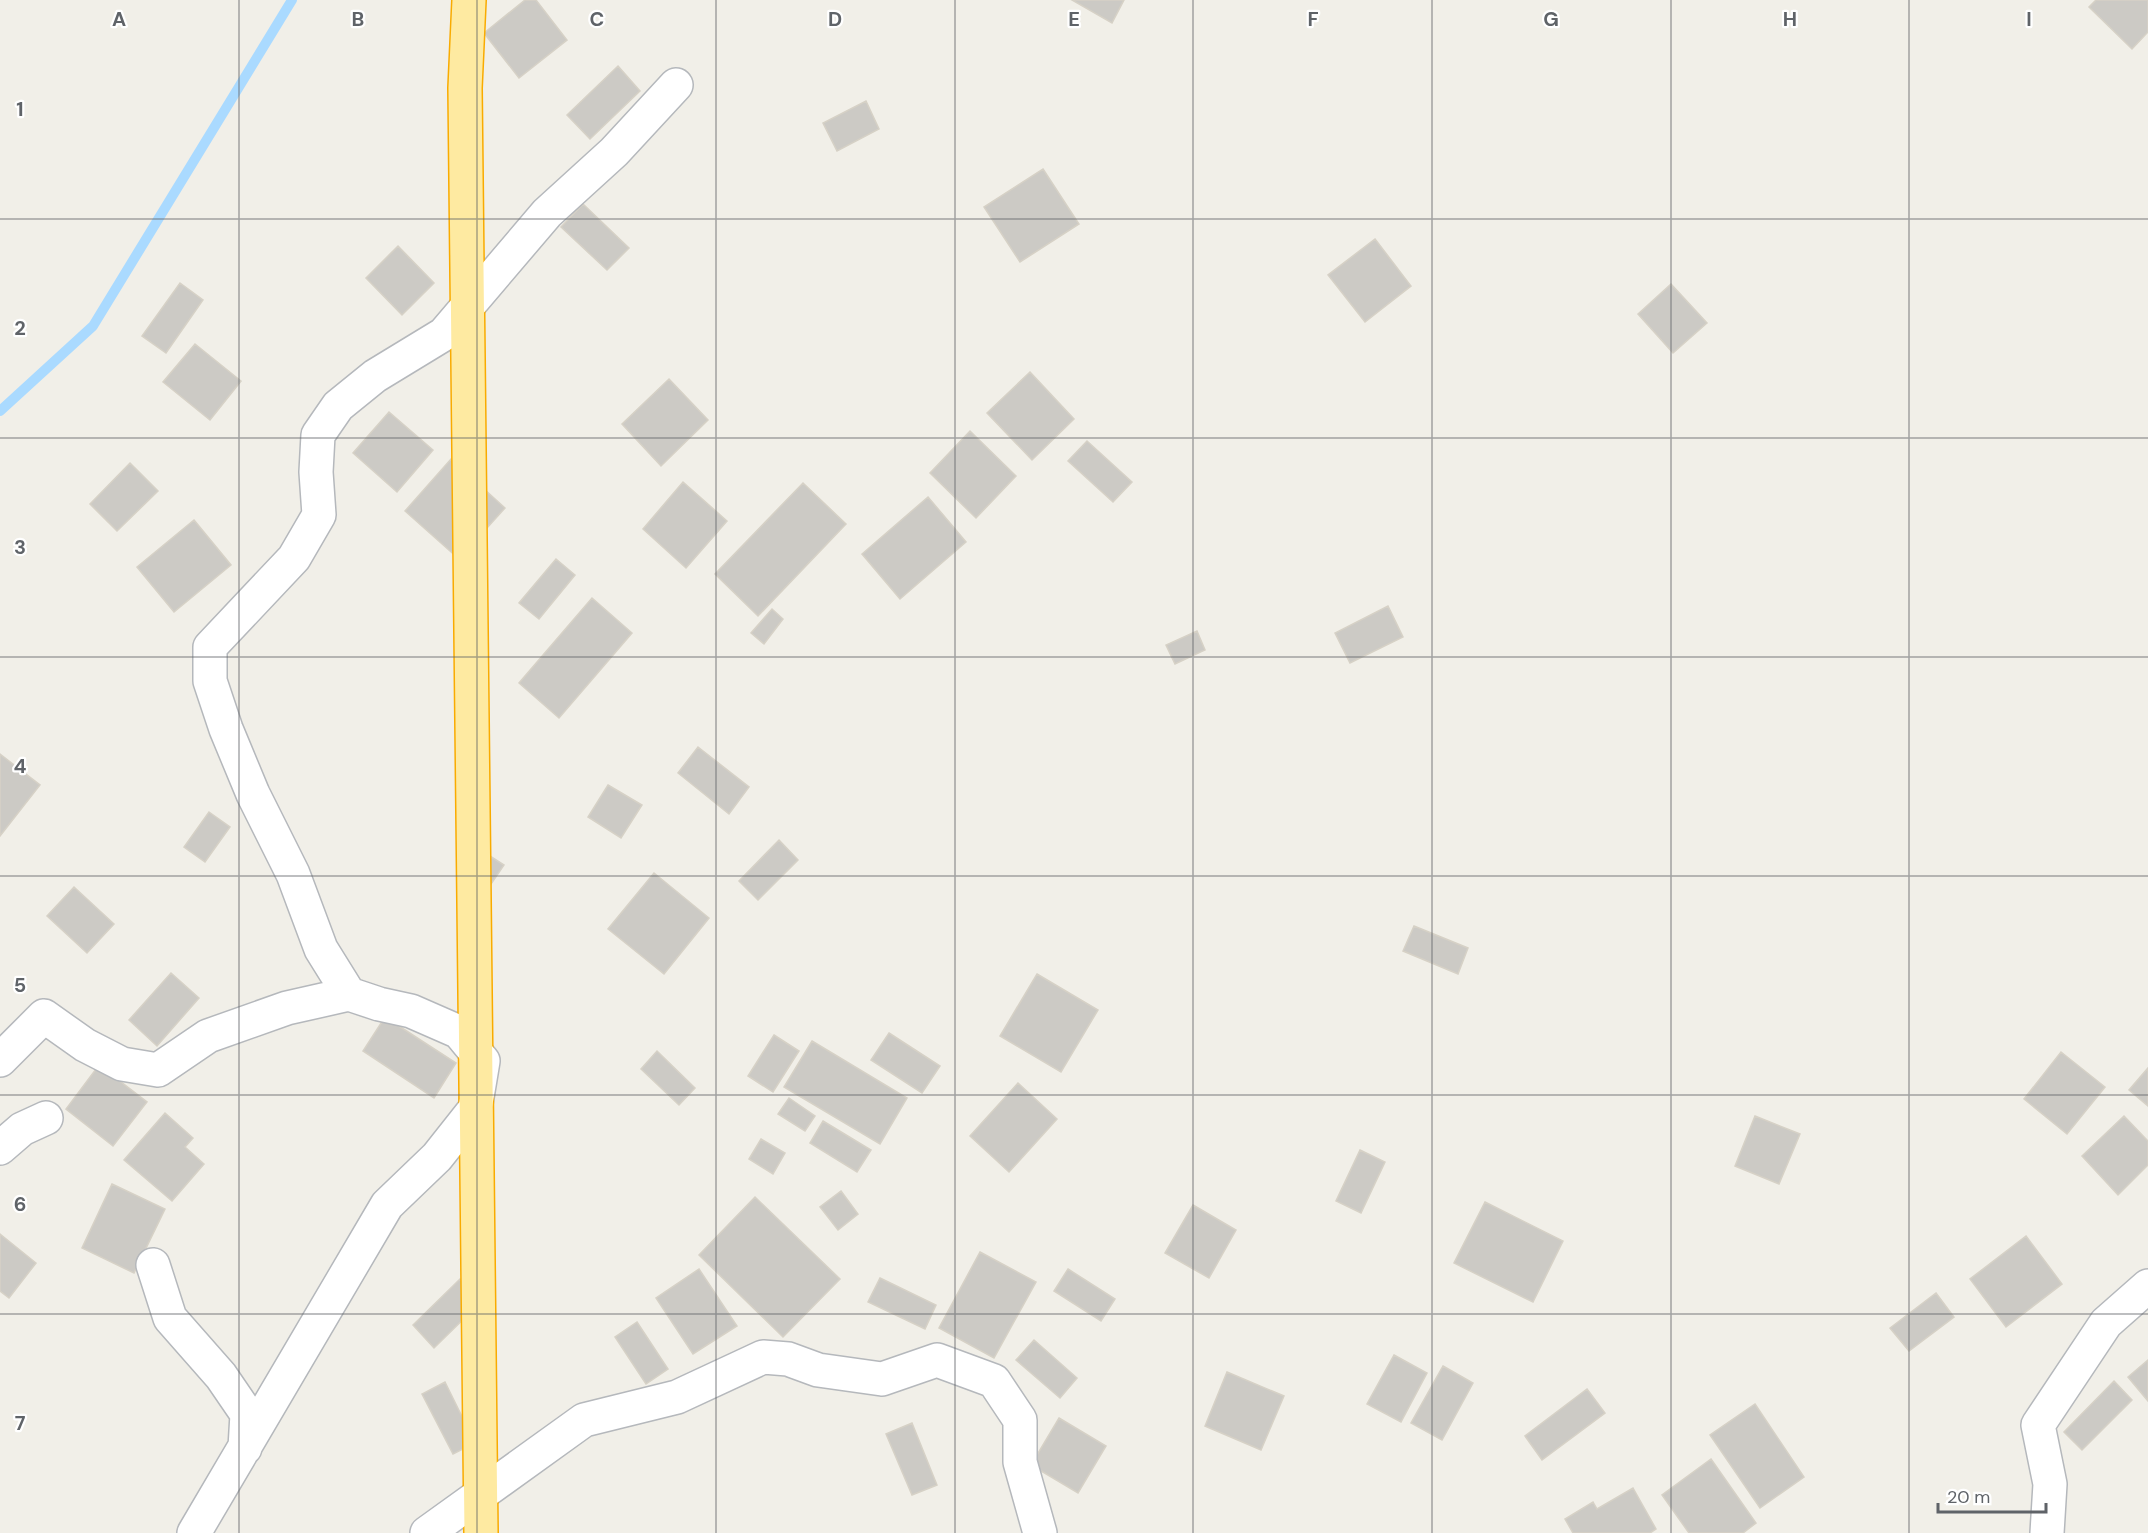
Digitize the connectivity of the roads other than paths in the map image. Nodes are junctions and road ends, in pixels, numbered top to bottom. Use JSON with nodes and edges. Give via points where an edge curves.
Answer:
{"nodes":[{"id":1,"x":469,"y":0,"type":"edge"},
{"id":2,"x":676,"y":85,"type":"dead end"},
{"id":3,"x":349,"y":994,"type":"junction"},
{"id":4,"x":0,"y":1060,"type":"edge"},
{"id":5,"x":46,"y":1118,"type":"dead end"},
{"id":6,"x":0,"y":1148,"type":"edge"},
{"id":7,"x":153,"y":1265,"type":"dead end"},
{"id":8,"x":2148,"y":1286,"type":"edge"},
{"id":9,"x":245,"y":1448,"type":"junction"},
{"id":10,"x":194,"y":1533,"type":"edge"},
{"id":11,"x":427,"y":1533,"type":"edge"},
{"id":12,"x":481,"y":1533,"type":"edge"},
{"id":13,"x":1040,"y":1533,"type":"edge"},
{"id":14,"x":2047,"y":1533,"type":"edge"}],
"edges":[{"from":1,"to":12,"type":"highway","via":[[465,88]]},
{"from":2,"to":3,"type":"street","via":[[614,152],[547,213],[444,334],[375,376],[338,406],[318,435],[319,515],[294,558],[210,647],[210,681],[226,729],[253,794],[294,874],[321,949]]},
{"from":3,"to":4,"type":"street","via":[[287,1008],[208,1036],[158,1070],[122,1064],[85,1045],[44,1016]]},
{"from":3,"to":9,"type":"street","via":[[411,1011],[459,1032],[483,1061],[475,1109],[437,1157],[387,1205]]},
{"from":5,"to":6,"type":"street","via":[[22,1129]]},
{"from":7,"to":9,"type":"street","via":[[170,1318],[221,1376],[247,1414]]},
{"from":8,"to":14,"type":"street","via":[[2106,1323],[2037,1425],[2050,1484]]},
{"from":9,"to":10,"type":"street"},
{"from":11,"to":13,"type":"street","via":[[584,1420],[677,1398],[763,1357],[788,1359],[818,1371],[882,1379],[937,1360],[994,1381],[1020,1420],[1020,1462]]}]}
